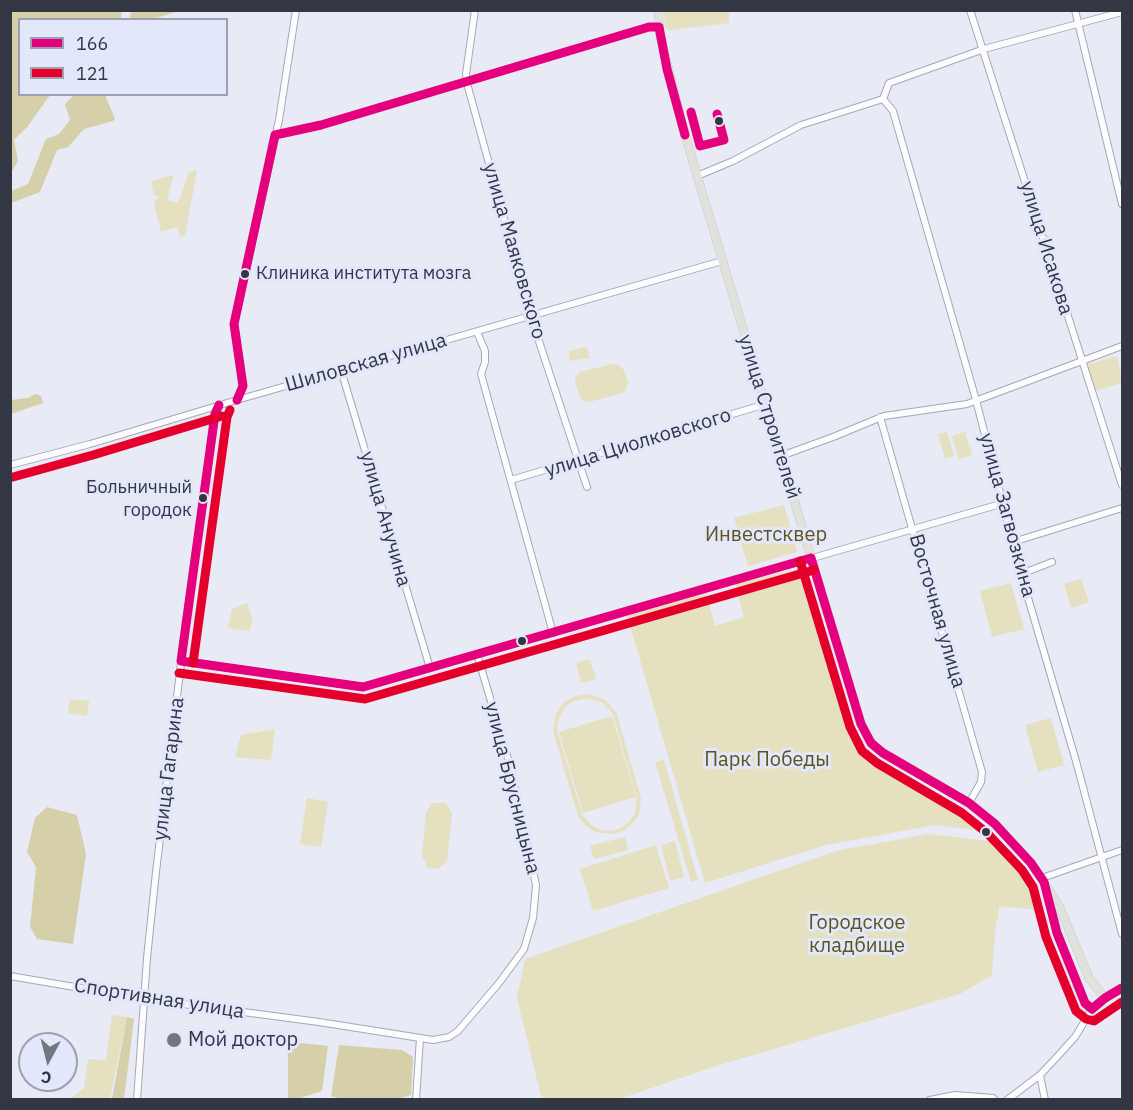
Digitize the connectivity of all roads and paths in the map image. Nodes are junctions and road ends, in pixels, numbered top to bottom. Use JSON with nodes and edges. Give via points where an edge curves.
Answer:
{"nodes":[{"id":1,"x":296,"y":10,"type":"edge"},
{"id":2,"x":475,"y":10,"type":"edge"},
{"id":3,"x":658,"y":10,"type":"edge"},
{"id":4,"x":970,"y":10,"type":"edge"},
{"id":5,"x":1075,"y":10,"type":"edge"},
{"id":6,"x":1122,"y":12,"type":"edge"},
{"id":7,"x":1079,"y":22,"type":"junction"},
{"id":8,"x":659,"y":27,"type":"junction"},
{"id":9,"x":984,"y":48,"type":"junction"},
{"id":10,"x":467,"y":81,"type":"junction"},
{"id":11,"x":883,"y":99,"type":"junction"},
{"id":12,"x":275,"y":135,"type":"junction"},
{"id":13,"x":697,"y":176,"type":"junction"},
{"id":14,"x":1122,"y":204,"type":"edge"},
{"id":15,"x":722,"y":261,"type":"junction"},
{"id":16,"x":531,"y":317,"type":"junction"},
{"id":17,"x":477,"y":332,"type":"junction"},
{"id":18,"x":1122,"y":346,"type":"edge"},
{"id":19,"x":1082,"y":361,"type":"junction"},
{"id":20,"x":341,"y":370,"type":"junction"},
{"id":21,"x":237,"y":400,"type":"junction"},
{"id":22,"x":976,"y":400,"type":"junction"},
{"id":23,"x":766,"y":404,"type":"junction"},
{"id":24,"x":219,"y":405,"type":"junction"},
{"id":25,"x":880,"y":417,"type":"junction"},
{"id":26,"x":782,"y":456,"type":"junction"},
{"id":27,"x":579,"y":461,"type":"junction"},
{"id":28,"x":10,"y":465,"type":"edge"},
{"id":29,"x":511,"y":480,"type":"junction"},
{"id":30,"x":1122,"y":485,"type":"edge"},
{"id":31,"x":587,"y":487,"type":"dead end"},
{"id":32,"x":1004,"y":503,"type":"junction"},
{"id":33,"x":1122,"y":508,"type":"edge"},
{"id":34,"x":913,"y":529,"type":"junction"},
{"id":35,"x":1013,"y":542,"type":"junction"},
{"id":36,"x":811,"y":558,"type":"junction"},
{"id":37,"x":1052,"y":562,"type":"dead end"},
{"id":38,"x":1021,"y":574,"type":"junction"},
{"id":39,"x":553,"y":633,"type":"junction"},
{"id":40,"x":477,"y":654,"type":"junction"},
{"id":41,"x":181,"y":661,"type":"junction"},
{"id":42,"x":430,"y":668,"type":"junction"},
{"id":43,"x":969,"y":803,"type":"junction"},
{"id":44,"x":1122,"y":850,"type":"edge"},
{"id":45,"x":1101,"y":856,"type":"junction"},
{"id":46,"x":1043,"y":880,"type":"junction"},
{"id":47,"x":1068,"y":932,"type":"junction"},
{"id":48,"x":1057,"y":933,"type":"junction"},
{"id":49,"x":1122,"y":934,"type":"edge"},
{"id":50,"x":10,"y":976,"type":"edge"},
{"id":51,"x":1122,"y":988,"type":"edge"},
{"id":52,"x":1105,"y":998,"type":"junction"},
{"id":53,"x":145,"y":999,"type":"junction"},
{"id":54,"x":1092,"y":1009,"type":"junction"},
{"id":55,"x":449,"y":1037,"type":"joint"},
{"id":56,"x":420,"y":1038,"type":"junction"},
{"id":57,"x":1040,"y":1075,"type":"junction"},
{"id":58,"x":138,"y":1100,"type":"edge"},
{"id":59,"x":416,"y":1100,"type":"edge"},
{"id":60,"x":930,"y":1100,"type":"edge"},
{"id":61,"x":995,"y":1100,"type":"edge"},
{"id":62,"x":1007,"y":1100,"type":"edge"},
{"id":63,"x":1045,"y":1100,"type":"edge"}],
"edges":[{"from":1,"to":12,"type":"street"},
{"from":2,"to":10,"type":"street","name":"улица Маяковского"},
{"from":3,"to":8,"type":"main road","name":"улица Строителей"},
{"from":4,"to":9,"type":"street","name":"улица Исакова"},
{"from":5,"to":7,"type":"street"},
{"from":6,"to":7,"type":"street"},
{"from":7,"to":9,"type":"street"},
{"from":7,"to":14,"type":"street"},
{"from":8,"to":10,"type":"street"},
{"from":8,"to":13,"type":"main road","name":"улица Строителей"},
{"from":9,"to":11,"type":"street","via":[[889,83]]},
{"from":9,"to":19,"type":"street","name":"улица Исакова"},
{"from":10,"to":12,"type":"street"},
{"from":10,"to":16,"type":"street","name":"улица Маяковского"},
{"from":11,"to":13,"type":"street","via":[[801,124]]},
{"from":11,"to":22,"type":"street","name":"улица Загвозкина","via":[[893,111]]},
{"from":12,"to":21,"type":"street","via":[[234,324],[243,386]]},
{"from":13,"to":15,"type":"main road","name":"улица Строителей"},
{"from":15,"to":16,"type":"street","name":"Шиловская улица"},
{"from":15,"to":23,"type":"main road","name":"улица Строителей"},
{"from":16,"to":17,"type":"street","name":"Шиловская улица"},
{"from":16,"to":27,"type":"street","name":"улица Маяковского"},
{"from":17,"to":20,"type":"street","name":"Шиловская улица"},
{"from":17,"to":29,"type":"street","via":[[485,351],[481,374]]},
{"from":18,"to":19,"type":"street"},
{"from":19,"to":22,"type":"street"},
{"from":19,"to":30,"type":"street","name":"улица Исакова"},
{"from":20,"to":21,"type":"street","name":"Шиловская улица"},
{"from":20,"to":42,"type":"street","name":"улица Анучина"},
{"from":21,"to":24,"type":"street","name":"Шиловская улица"},
{"from":22,"to":25,"type":"street"},
{"from":22,"to":32,"type":"street","name":"улица Загвозкина"},
{"from":23,"to":26,"type":"main road","name":"улица Строителей"},
{"from":23,"to":27,"type":"street","name":"улица Циолковского"},
{"from":24,"to":28,"type":"street","name":"Шиловская улица"},
{"from":24,"to":41,"type":"street","name":"улица Гагарина","via":[[214,414]]},
{"from":25,"to":26,"type":"street"},
{"from":25,"to":34,"type":"street","name":"Восточная улица"},
{"from":26,"to":36,"type":"main road","name":"улица Строителей"},
{"from":27,"to":29,"type":"street","name":"улица Циолковского"},
{"from":27,"to":31,"type":"street","name":"улица Маяковского"},
{"from":29,"to":39,"type":"street"},
{"from":32,"to":34,"type":"street"},
{"from":32,"to":35,"type":"street","name":"улица Загвозкина"},
{"from":33,"to":35,"type":"street"},
{"from":34,"to":36,"type":"street"},
{"from":34,"to":43,"type":"street","name":"Восточная улица","via":[[982,772]]},
{"from":35,"to":38,"type":"street","name":"улица Загвозкина"},
{"from":36,"to":39,"type":"street"},
{"from":36,"to":43,"type":"main road","name":"улица Строителей","via":[[866,734],[883,753]]},
{"from":37,"to":38,"type":"street"},
{"from":38,"to":45,"type":"street","name":"улица Загвозкина"},
{"from":39,"to":40,"type":"street"},
{"from":40,"to":42,"type":"street"},
{"from":40,"to":55,"type":"street","name":"улица Брусницына","via":[[511,769],[536,885],[533,918],[524,949],[465,1024]]},
{"from":41,"to":42,"type":"street","via":[[363,687]]},
{"from":41,"to":53,"type":"street","name":"улица Гагарина"},
{"from":43,"to":46,"type":"main road","name":"улица Строителей","via":[[995,824]]},
{"from":44,"to":45,"type":"street"},
{"from":45,"to":46,"type":"street"},
{"from":45,"to":49,"type":"street","name":"улица Загвозкина"},
{"from":46,"to":47,"type":"main road","name":"улица Строителей","via":[[1059,906]]},
{"from":46,"to":48,"type":"main road"},
{"from":47,"to":48,"type":"main road","via":[[1063,928]]},
{"from":47,"to":52,"type":"main road","name":"улица Строителей","via":[[1089,978]]},
{"from":48,"to":54,"type":"main road","via":[[1085,1003]]},
{"from":50,"to":53,"type":"street","name":"Спортивная улица"},
{"from":51,"to":52,"type":"main road"},
{"from":52,"to":54,"type":"main road"},
{"from":53,"to":56,"type":"street","name":"Спортивная улица"},
{"from":53,"to":58,"type":"street","name":"улица Гагарина"},
{"from":54,"to":57,"type":"street","via":[[1075,1037]]},
{"from":55,"to":56,"type":"street","name":"Спортивная улица"},
{"from":56,"to":59,"type":"street"},
{"from":57,"to":62,"type":"street"},
{"from":57,"to":63,"type":"street"},
{"from":60,"to":61,"type":"street","via":[[955,1095]]}]}
